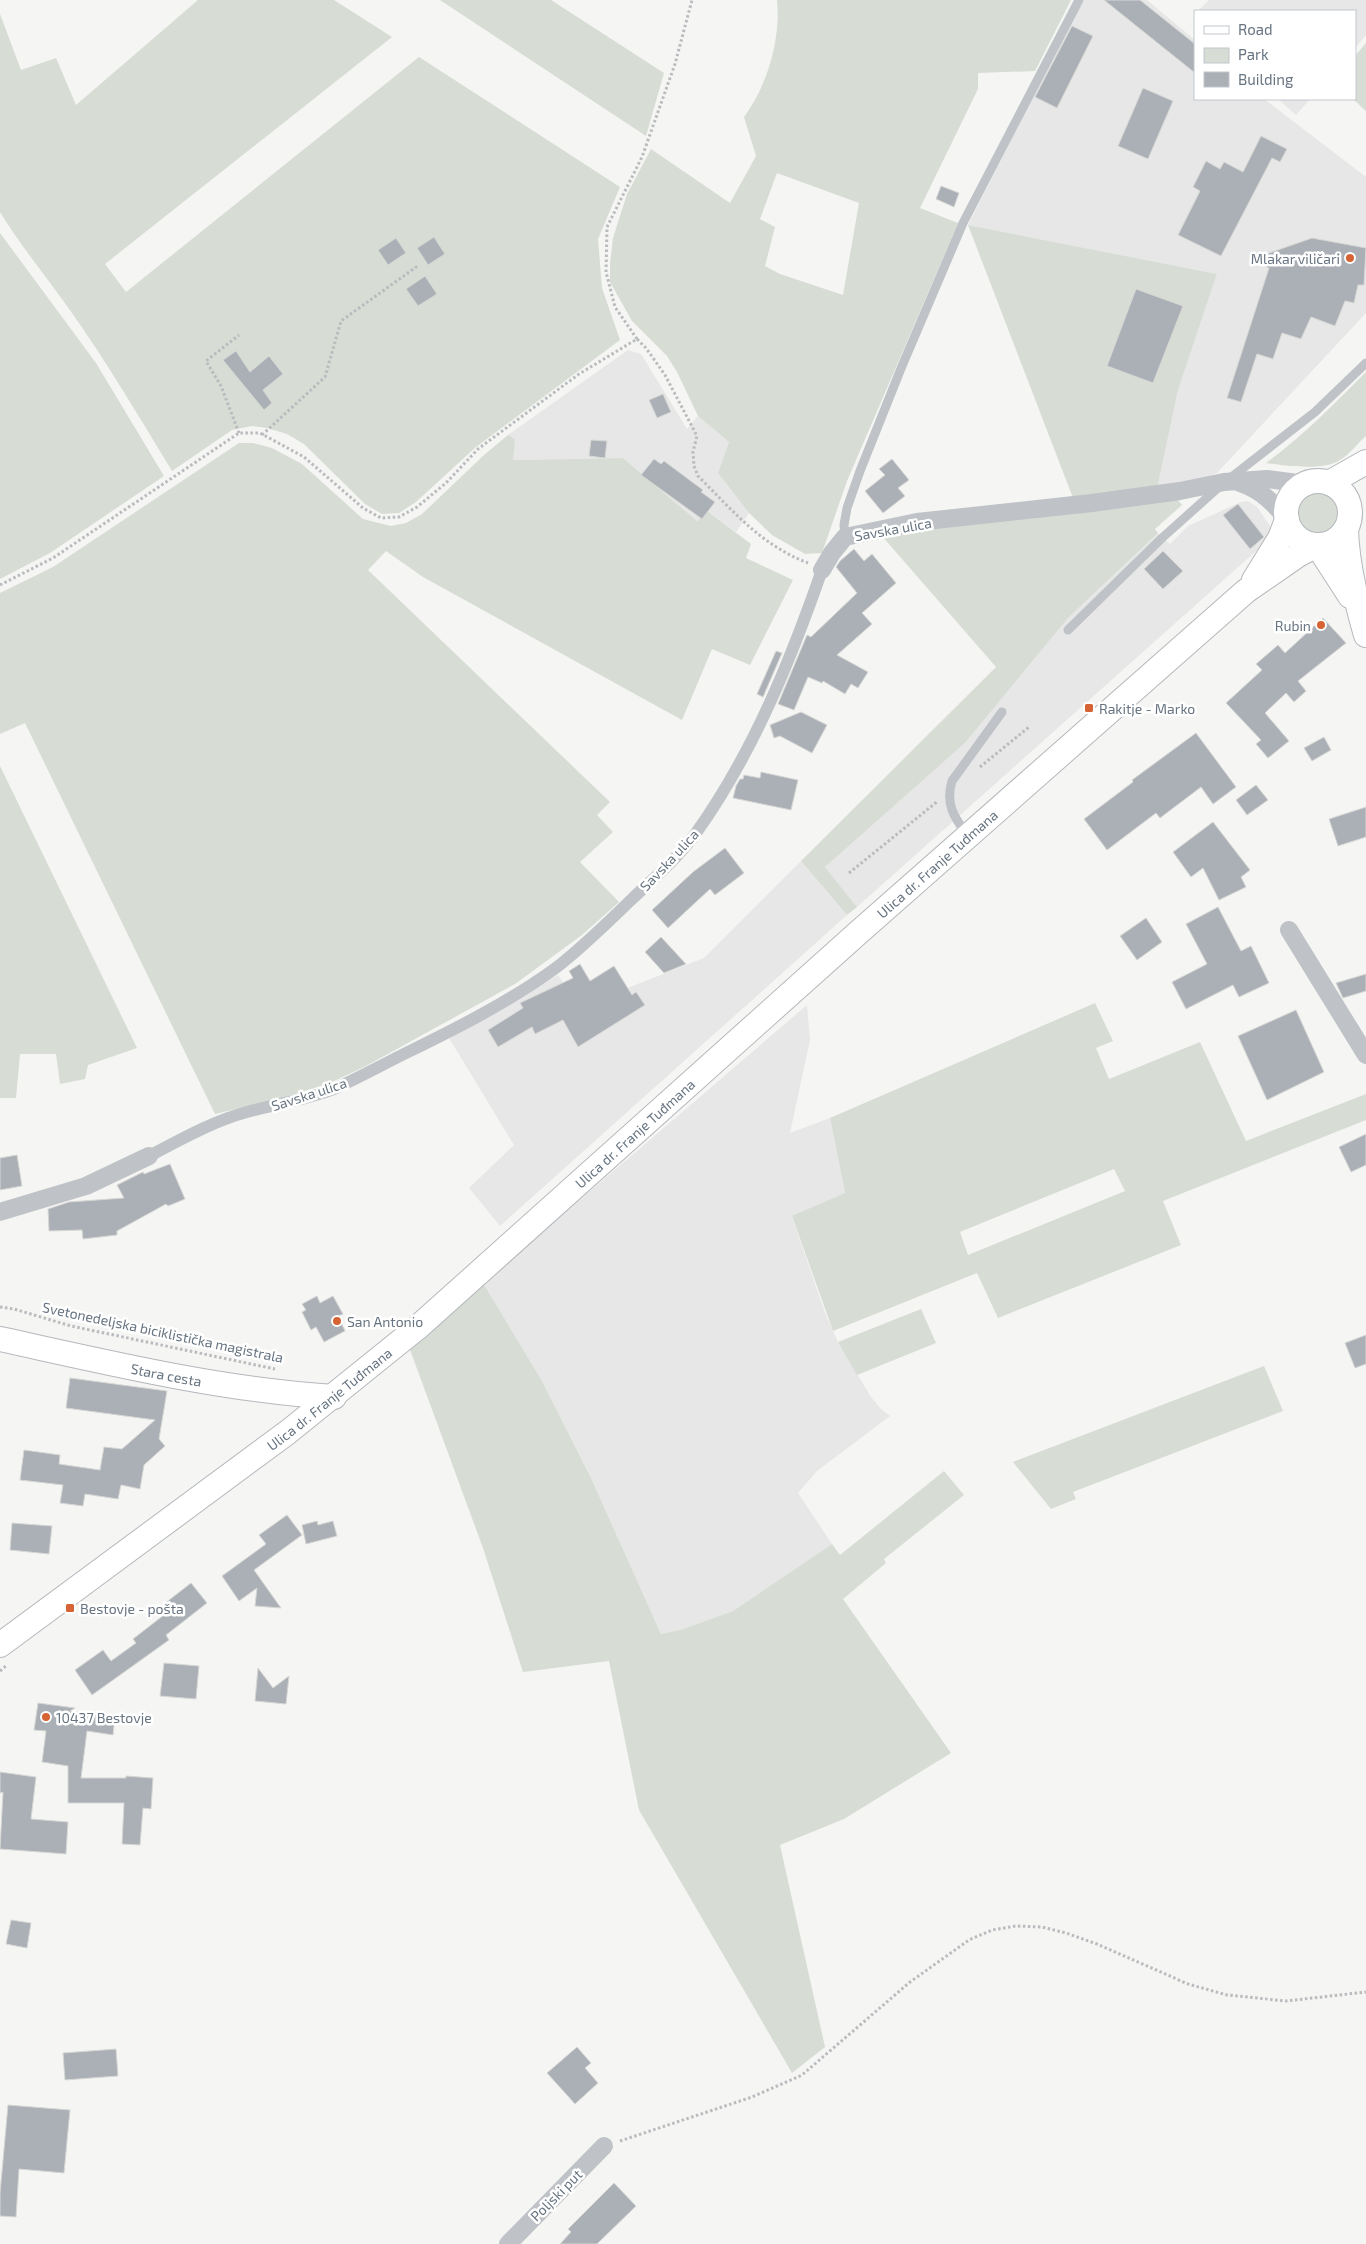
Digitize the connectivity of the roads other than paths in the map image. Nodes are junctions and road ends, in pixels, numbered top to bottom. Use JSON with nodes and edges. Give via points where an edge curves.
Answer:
{"nodes":[{"id":1,"x":1079,"y":0,"type":"edge"},
{"id":2,"x":1366,"y":363,"type":"edge"},
{"id":3,"x":1366,"y":462,"type":"edge"},
{"id":4,"x":1366,"y":470,"type":"edge"},
{"id":5,"x":1230,"y":482,"type":"junction"},
{"id":6,"x":1329,"y":483,"type":"junction"},
{"id":7,"x":1305,"y":484,"type":"junction"},
{"id":8,"x":1349,"y":505,"type":"junction"},
{"id":9,"x":1287,"y":520,"type":"junction"},
{"id":10,"x":1346,"y":529,"type":"junction"},
{"id":11,"x":845,"y":538,"type":"junction"},
{"id":12,"x":1317,"y":545,"type":"junction"},
{"id":13,"x":822,"y":570,"type":"joint"},
{"id":14,"x":1246,"y":591,"type":"junction"},
{"id":15,"x":1357,"y":607,"type":"junction"},
{"id":16,"x":1068,"y":630,"type":"dead end"},
{"id":17,"x":1366,"y":636,"type":"edge"},
{"id":18,"x":1002,"y":712,"type":"dead end"},
{"id":19,"x":968,"y":836,"type":"junction"},
{"id":20,"x":1288,"y":930,"type":"dead end"},
{"id":21,"x":1366,"y":1055,"type":"edge"},
{"id":22,"x":149,"y":1156,"type":"joint"},
{"id":23,"x":0,"y":1212,"type":"edge"},
{"id":24,"x":0,"y":1339,"type":"edge"},
{"id":25,"x":334,"y":1397,"type":"junction"},
{"id":26,"x":0,"y":1645,"type":"edge"},
{"id":27,"x":604,"y":2146,"type":"road end"},
{"id":28,"x":508,"y":2244,"type":"edge"}],
"edges":[{"from":1,"to":11,"type":"lane","via":[[956,241],[860,471],[847,508]]},
{"from":2,"to":5,"type":"lane","via":[[1315,412]]},
{"from":3,"to":6,"type":"main road"},
{"from":4,"to":8,"type":"main road"},
{"from":5,"to":7,"type":"street","name":"Savska ulica","via":[[1267,480]]},
{"from":5,"to":9,"type":"street","via":[[1262,493]]},
{"from":5,"to":11,"type":"street","name":"Savska ulica","via":[[1092,504],[918,522]]},
{"from":5,"to":16,"type":"lane","via":[[1162,538]]},
{"from":6,"to":7,"type":"main road"},
{"from":6,"to":8,"type":"main road","via":[[1345,495]]},
{"from":7,"to":9,"type":"main road","via":[[1289,499]]},
{"from":8,"to":10,"type":"main road","via":[[1350,518]]},
{"from":9,"to":12,"type":"main road","via":[[1296,536]]},
{"from":9,"to":14,"type":"main road","name":"Ulica dr. Franje Tuđmana","via":[[1280,538]]},
{"from":10,"to":12,"type":"main road","via":[[1338,539]]},
{"from":10,"to":15,"type":"main road"},
{"from":11,"to":13,"type":"street","name":"Savska ulica"},
{"from":12,"to":14,"type":"main road","name":"Ulica dr. Franje Tuđmana"},
{"from":12,"to":15,"type":"main road"},
{"from":13,"to":22,"type":"street","name":"Savska ulica","via":[[776,690],[715,806],[675,858],[558,966],[469,1021],[333,1089],[220,1121]]},
{"from":14,"to":19,"type":"main road","name":"Ulica dr. Franje Tuđmana"},
{"from":15,"to":17,"type":"main road"},
{"from":18,"to":19,"type":"lane","via":[[952,781],[948,793],[956,820]]},
{"from":19,"to":25,"type":"main road","name":"Ulica dr. Franje Tuđmana","via":[[417,1328]]},
{"from":20,"to":21,"type":"street"},
{"from":22,"to":23,"type":"street","name":"Savska ulica","via":[[86,1186]]},
{"from":24,"to":25,"type":"main road","name":"Stara cesta","via":[[268,1392]]},
{"from":25,"to":26,"type":"main road","name":"Ulica dr. Franje Tuđmana"},
{"from":27,"to":28,"type":"street","name":"Poljski put"}]}
